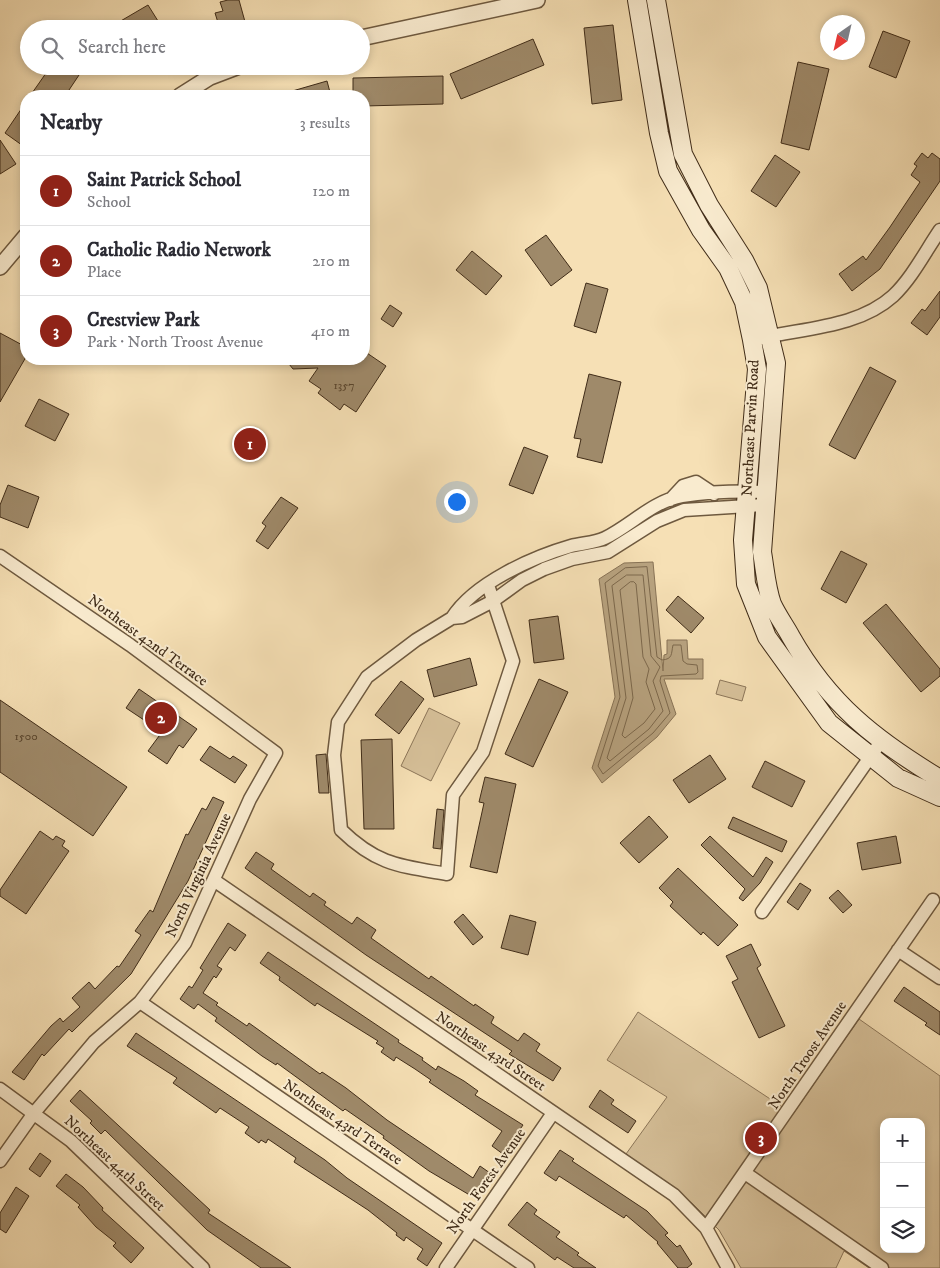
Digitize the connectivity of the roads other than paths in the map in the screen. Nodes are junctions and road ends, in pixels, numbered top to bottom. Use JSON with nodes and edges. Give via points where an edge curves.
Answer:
{"nodes":[{"id":1,"x":537,"y":0,"type":"edge"},
{"id":2,"x":637,"y":0,"type":"edge"},
{"id":3,"x":656,"y":0,"type":"edge"},
{"id":4,"x":370,"y":36,"type":"edge"},
{"id":5,"x":215,"y":75,"type":"edge"},
{"id":6,"x":189,"y":90,"type":"edge"},
{"id":7,"x":940,"y":230,"type":"edge"},
{"id":8,"x":20,"y":243,"type":"edge"},
{"id":9,"x":744,"y":260,"type":"junction"},
{"id":10,"x":0,"y":267,"type":"edge"},
{"id":11,"x":728,"y":268,"type":"junction"},
{"id":12,"x":771,"y":336,"type":"junction"},
{"id":13,"x":752,"y":340,"type":"junction"},
{"id":14,"x":710,"y":494,"type":"junction"},
{"id":15,"x":747,"y":498,"type":"junction"},
{"id":16,"x":766,"y":499,"type":"junction"},
{"id":17,"x":708,"y":508,"type":"junction"},
{"id":18,"x":0,"y":556,"type":"edge"},
{"id":19,"x":488,"y":585,"type":"junction"},
{"id":20,"x":493,"y":601,"type":"junction"},
{"id":21,"x":452,"y":618,"type":"junction"},
{"id":22,"x":882,"y":740,"type":"junction"},
{"id":23,"x":276,"y":753,"type":"joint"},
{"id":24,"x":871,"y":757,"type":"junction"},
{"id":25,"x":940,"y":779,"type":"edge"},
{"id":26,"x":940,"y":797,"type":"edge"},
{"id":27,"x":215,"y":881,"type":"junction"},
{"id":28,"x":933,"y":900,"type":"dead end"},
{"id":29,"x":762,"y":912,"type":"dead end"},
{"id":30,"x":898,"y":950,"type":"junction"},
{"id":31,"x":940,"y":978,"type":"edge"},
{"id":32,"x":140,"y":1002,"type":"junction"},
{"id":33,"x":0,"y":1089,"type":"edge"},
{"id":34,"x":34,"y":1113,"type":"junction"},
{"id":35,"x":553,"y":1113,"type":"junction"},
{"id":36,"x":0,"y":1161,"type":"edge"},
{"id":37,"x":745,"y":1173,"type":"junction"},
{"id":38,"x":706,"y":1228,"type":"junction"},
{"id":39,"x":472,"y":1229,"type":"junction"},
{"id":40,"x":203,"y":1268,"type":"edge"},
{"id":41,"x":446,"y":1268,"type":"edge"},
{"id":42,"x":528,"y":1268,"type":"edge"},
{"id":43,"x":728,"y":1268,"type":"edge"},
{"id":44,"x":882,"y":1268,"type":"edge"}],
"edges":[{"from":1,"to":4,"type":"street"},
{"from":2,"to":11,"type":"main road","name":"Northeast Parvin Road","via":[[668,171],[701,230]]},
{"from":3,"to":9,"type":"main road","name":"Northeast Parvin Road","via":[[683,154]]},
{"from":5,"to":6,"type":"street"},
{"from":7,"to":12,"type":"street","via":[[904,283],[882,304],[854,318]]},
{"from":8,"to":10,"type":"street"},
{"from":9,"to":11,"type":"main road"},
{"from":9,"to":12,"type":"main road","name":"Northeast Parvin Road","via":[[758,288]]},
{"from":11,"to":13,"type":"main road","name":"Northeast Parvin Road","via":[[744,302]]},
{"from":12,"to":13,"type":"street"},
{"from":12,"to":16,"type":"main road","name":"Northeast Parvin Road","via":[[776,363]]},
{"from":13,"to":15,"type":"main road","name":"Northeast Parvin Road","via":[[757,369]]},
{"from":14,"to":15,"type":"street"},
{"from":14,"to":17,"type":"street"},
{"from":14,"to":19,"type":"street","via":[[696,482],[683,486],[668,502],[604,539],[538,556]]},
{"from":15,"to":16,"type":"street"},
{"from":15,"to":17,"type":"street"},
{"from":15,"to":24,"type":"main road","name":"Northeast Parvin Road","via":[[743,540],[746,584],[767,637],[829,723]]},
{"from":16,"to":22,"type":"main road","name":"Northeast Parvin Road","via":[[762,552],[773,605],[806,664],[829,694]]},
{"from":17,"to":20,"type":"street","via":[[684,510],[657,521],[608,552],[544,568]]},
{"from":18,"to":23,"type":"street","name":"Northeast 42nd Terrace","via":[[130,645]]},
{"from":19,"to":20,"type":"street"},
{"from":19,"to":21,"type":"street","via":[[460,606]]},
{"from":20,"to":21,"type":"street","via":[[462,617]]},
{"from":20,"to":21,"type":"street","via":[[513,661],[483,752],[453,795],[447,874],[381,860],[360,849],[341,830],[334,755],[338,722],[367,677]]},
{"from":22,"to":24,"type":"street"},
{"from":22,"to":25,"type":"main road","name":"Northeast Parvin Road"},
{"from":23,"to":27,"type":"street","name":"North Virginia Avenue","via":[[250,799]]},
{"from":24,"to":26,"type":"main road","name":"Northeast Parvin Road","via":[[898,778]]},
{"from":24,"to":29,"type":"street"},
{"from":27,"to":32,"type":"street","name":"North Virginia Avenue","via":[[185,943]]},
{"from":27,"to":35,"type":"street","name":"Northeast 43rd Street"},
{"from":28,"to":30,"type":"street","name":"North Troost Avenue"},
{"from":30,"to":31,"type":"street"},
{"from":30,"to":37,"type":"street","name":"North Troost Avenue"},
{"from":32,"to":34,"type":"street","name":"North Virginia Avenue","via":[[94,1042]]},
{"from":32,"to":39,"type":"street","name":"Northeast 43rd Terrace"},
{"from":33,"to":34,"type":"street","name":"Northeast 44th Street"},
{"from":34,"to":36,"type":"street","name":"North Virginia Avenue"},
{"from":34,"to":40,"type":"street","name":"Northeast 44th Street","via":[[71,1141]]},
{"from":35,"to":38,"type":"street","name":"Northeast 43rd Street","via":[[674,1195]]},
{"from":35,"to":39,"type":"street","name":"North Forest Avenue"},
{"from":37,"to":38,"type":"street","name":"North Troost Avenue"},
{"from":37,"to":44,"type":"street"},
{"from":38,"to":43,"type":"street","name":"Northeast 43rd Street"},
{"from":39,"to":41,"type":"street","name":"North Forest Avenue"},
{"from":39,"to":42,"type":"street","name":"Northeast 43rd Terrace"}]}
